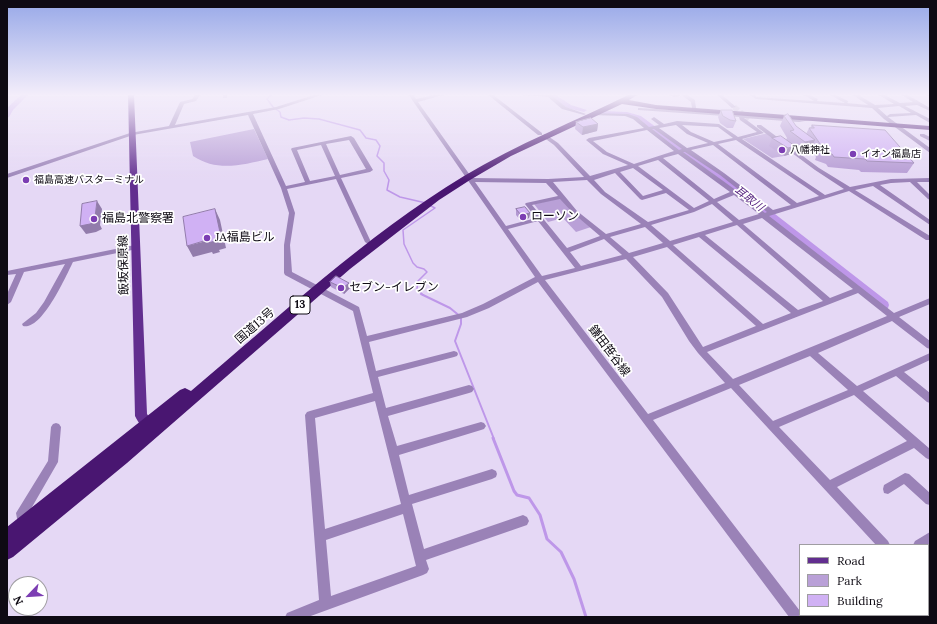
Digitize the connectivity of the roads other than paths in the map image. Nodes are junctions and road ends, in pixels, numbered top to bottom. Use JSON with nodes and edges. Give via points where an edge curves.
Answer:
{"nodes":[{"id":1,"x":132,"y":123,"type":"edge"},
{"id":2,"x":173,"y":123,"type":"edge"},
{"id":3,"x":193,"y":123,"type":"edge"},
{"id":4,"x":255,"y":123,"type":"edge"},
{"id":5,"x":430,"y":123,"type":"edge"},
{"id":6,"x":528,"y":123,"type":"edge"},
{"id":7,"x":568,"y":123,"type":"edge"},
{"id":8,"x":644,"y":123,"type":"edge"},
{"id":9,"x":660,"y":123,"type":"edge"},
{"id":10,"x":677,"y":123,"type":"joint"},
{"id":11,"x":679,"y":123,"type":"edge"},
{"id":12,"x":750,"y":123,"type":"tunnel mouth"},
{"id":13,"x":756,"y":123,"type":"tunnel mouth"},
{"id":14,"x":896,"y":123,"type":"edge"},
{"id":15,"x":918,"y":123,"type":"edge"},
{"id":16,"x":929,"y":124,"type":"edge"},
{"id":17,"x":664,"y":126,"type":"junction"},
{"id":18,"x":171,"y":127,"type":"junction"},
{"id":19,"x":652,"y":128,"type":"junction"},
{"id":20,"x":132,"y":134,"type":"junction"},
{"id":21,"x":543,"y":135,"type":"junction"},
{"id":22,"x":738,"y":138,"type":"junction"},
{"id":23,"x":323,"y":144,"type":"junction"},
{"id":24,"x":714,"y":144,"type":"junction"},
{"id":25,"x":683,"y":151,"type":"junction"},
{"id":26,"x":930,"y":151,"type":"edge"},
{"id":27,"x":659,"y":158,"type":"junction"},
{"id":28,"x":634,"y":166,"type":"junction"},
{"id":29,"x":616,"y":171,"type":"junction"},
{"id":30,"x":7,"y":176,"type":"edge"},
{"id":31,"x":339,"y":177,"type":"junction"},
{"id":32,"x":468,"y":177,"type":"junction"},
{"id":33,"x":588,"y":179,"type":"junction"},
{"id":34,"x":911,"y":180,"type":"junction"},
{"id":35,"x":930,"y":180,"type":"edge"},
{"id":36,"x":548,"y":181,"type":"junction"},
{"id":37,"x":308,"y":183,"type":"junction"},
{"id":38,"x":874,"y":184,"type":"junction"},
{"id":39,"x":284,"y":188,"type":"junction"},
{"id":40,"x":850,"y":189,"type":"junction"},
{"id":41,"x":667,"y":191,"type":"junction"},
{"id":42,"x":735,"y":192,"type":"junction"},
{"id":43,"x":561,"y":197,"type":"junction"},
{"id":44,"x":824,"y":197,"type":"junction"},
{"id":45,"x":930,"y":198,"type":"edge"},
{"id":46,"x":712,"y":202,"type":"junction"},
{"id":47,"x":797,"y":206,"type":"junction"},
{"id":48,"x":693,"y":210,"type":"junction"},
{"id":49,"x":768,"y":214,"type":"junction"},
{"id":50,"x":540,"y":219,"type":"junction"},
{"id":51,"x":737,"y":223,"type":"junction"},
{"id":52,"x":930,"y":223,"type":"edge"},
{"id":53,"x":646,"y":224,"type":"junction"},
{"id":54,"x":504,"y":228,"type":"junction"},
{"id":55,"x":289,"y":229,"type":"junction"},
{"id":56,"x":298,"y":229,"type":"dead end"},
{"id":57,"x":701,"y":235,"type":"junction"},
{"id":58,"x":604,"y":237,"type":"junction"},
{"id":59,"x":930,"y":238,"type":"edge"},
{"id":60,"x":368,"y":242,"type":"junction"},
{"id":61,"x":669,"y":244,"type":"junction"},
{"id":62,"x":135,"y":247,"type":"junction"},
{"id":63,"x":565,"y":251,"type":"junction"},
{"id":64,"x":628,"y":256,"type":"junction"},
{"id":65,"x":71,"y":259,"type":"junction"},
{"id":66,"x":579,"y":268,"type":"junction"},
{"id":67,"x":22,"y":269,"type":"junction"},
{"id":68,"x":7,"y":272,"type":"edge"},
{"id":69,"x":540,"y":279,"type":"junction"},
{"id":70,"x":315,"y":288,"type":"junction"},
{"id":71,"x":859,"y":290,"type":"junction"},
{"id":72,"x":930,"y":301,"type":"edge"},
{"id":73,"x":7,"y":302,"type":"edge"},
{"id":74,"x":830,"y":302,"type":"junction"},
{"id":75,"x":797,"y":314,"type":"junction"},
{"id":76,"x":892,"y":317,"type":"junction"},
{"id":77,"x":26,"y":324,"type":"dead end"},
{"id":78,"x":762,"y":327,"type":"junction"},
{"id":79,"x":364,"y":340,"type":"junction"},
{"id":80,"x":930,"y":346,"type":"edge"},
{"id":81,"x":701,"y":351,"type":"junction"},
{"id":82,"x":811,"y":352,"type":"junction"},
{"id":83,"x":454,"y":354,"type":"dead end"},
{"id":84,"x":930,"y":356,"type":"edge"},
{"id":85,"x":898,"y":372,"type":"junction"},
{"id":86,"x":373,"y":375,"type":"junction"},
{"id":87,"x":731,"y":384,"type":"junction"},
{"id":88,"x":469,"y":389,"type":"dead end"},
{"id":89,"x":857,"y":390,"type":"junction"},
{"id":90,"x":378,"y":396,"type":"junction"},
{"id":91,"x":930,"y":399,"type":"edge"},
{"id":92,"x":383,"y":413,"type":"junction"},
{"id":93,"x":646,"y":418,"type":"junction"},
{"id":94,"x":481,"y":426,"type":"dead end"},
{"id":95,"x":771,"y":426,"type":"junction"},
{"id":96,"x":56,"y":427,"type":"dead end"},
{"id":97,"x":150,"y":428,"type":"junction"},
{"id":98,"x":916,"y":442,"type":"junction"},
{"id":99,"x":393,"y":452,"type":"junction"},
{"id":100,"x":930,"y":455,"type":"edge"},
{"id":101,"x":492,"y":474,"type":"dead end"},
{"id":102,"x":828,"y":486,"type":"junction"},
{"id":103,"x":888,"y":488,"type":"dead end"},
{"id":104,"x":930,"y":500,"type":"edge"},
{"id":105,"x":406,"y":504,"type":"junction"},
{"id":106,"x":523,"y":521,"type":"dead end"},
{"id":107,"x":23,"y":526,"type":"junction"},
{"id":108,"x":320,"y":536,"type":"junction"},
{"id":109,"x":7,"y":538,"type":"edge"},
{"id":110,"x":930,"y":538,"type":"edge"},
{"id":111,"x":883,"y":544,"type":"edge"},
{"id":112,"x":921,"y":544,"type":"edge"},
{"id":113,"x":7,"y":551,"type":"edge"},
{"id":114,"x":420,"y":556,"type":"junction"},
{"id":115,"x":326,"y":604,"type":"junction"},
{"id":116,"x":291,"y":617,"type":"edge"},
{"id":117,"x":796,"y":617,"type":"edge"}],
"edges":[{"from":1,"to":20,"type":"main road","name":"飯坂保原線"},
{"from":2,"to":18,"type":"street"},
{"from":3,"to":18,"type":"street"},
{"from":4,"to":39,"type":"street"},
{"from":5,"to":32,"type":"street","name":"鎌田笹谷線"},
{"from":6,"to":21,"type":"street"},
{"from":7,"to":21,"type":"highway","name":"国道13号","number":"13"},
{"from":8,"to":19,"type":"street"},
{"from":9,"to":17,"type":"street"},
{"from":10,"to":17,"type":"street"},
{"from":10,"to":24,"type":"street","via":[[689,133]]},
{"from":11,"to":22,"type":"street","via":[[719,126]]},
{"from":12,"to":22,"type":"street","via":[[761,133]]},
{"from":13,"to":40,"type":"street","via":[[817,169]]},
{"from":14,"to":26,"type":"street"},
{"from":15,"to":16,"type":"highway"},
{"from":17,"to":19,"type":"street"},
{"from":18,"to":20,"type":"street"},
{"from":19,"to":25,"type":"street"},
{"from":19,"to":28,"type":"street","via":[[589,140],[605,153]]},
{"from":20,"to":30,"type":"street"},
{"from":20,"to":62,"type":"main road","name":"飯坂保原線"},
{"from":21,"to":32,"type":"highway","name":"国道13号","number":"13"},
{"from":21,"to":33,"type":"street","via":[[556,144]]},
{"from":22,"to":24,"type":"street"},
{"from":22,"to":44,"type":"street"},
{"from":23,"to":31,"type":"street"},
{"from":23,"to":31,"type":"street","via":[[351,138],[370,170]]},
{"from":23,"to":37,"type":"street","via":[[294,149]]},
{"from":24,"to":25,"type":"street"},
{"from":24,"to":47,"type":"street"},
{"from":25,"to":27,"type":"street"},
{"from":25,"to":42,"type":"street"},
{"from":25,"to":49,"type":"street","via":[[722,174]]},
{"from":27,"to":28,"type":"street"},
{"from":27,"to":46,"type":"street"},
{"from":28,"to":29,"type":"street"},
{"from":28,"to":41,"type":"street"},
{"from":29,"to":33,"type":"street"},
{"from":29,"to":41,"type":"street","via":[[642,198]]},
{"from":31,"to":37,"type":"street"},
{"from":31,"to":60,"type":"street"},
{"from":32,"to":36,"type":"street"},
{"from":32,"to":54,"type":"street","name":"鎌田笹谷線"},
{"from":32,"to":60,"type":"highway","name":"国道13号","number":"13","via":[[414,208]]},
{"from":32,"to":70,"type":"highway","name":"国道13号","number":"13"},
{"from":33,"to":36,"type":"street"},
{"from":33,"to":53,"type":"street","via":[[613,201]]},
{"from":34,"to":35,"type":"street"},
{"from":34,"to":38,"type":"street"},
{"from":34,"to":45,"type":"street"},
{"from":36,"to":43,"type":"street"},
{"from":37,"to":39,"type":"street"},
{"from":38,"to":40,"type":"street"},
{"from":38,"to":52,"type":"street"},
{"from":39,"to":55,"type":"street","via":[[292,213]]},
{"from":40,"to":44,"type":"street"},
{"from":40,"to":59,"type":"street"},
{"from":41,"to":48,"type":"street"},
{"from":42,"to":46,"type":"street"},
{"from":42,"to":49,"type":"street"},
{"from":43,"to":50,"type":"street","via":[[528,204]]},
{"from":43,"to":58,"type":"street"},
{"from":44,"to":47,"type":"street"},
{"from":46,"to":48,"type":"street"},
{"from":46,"to":51,"type":"street"},
{"from":47,"to":49,"type":"street"},
{"from":48,"to":53,"type":"street"},
{"from":49,"to":51,"type":"street"},
{"from":49,"to":71,"type":"street"},
{"from":50,"to":54,"type":"street"},
{"from":50,"to":63,"type":"street"},
{"from":51,"to":57,"type":"street"},
{"from":51,"to":74,"type":"street"},
{"from":53,"to":58,"type":"street"},
{"from":53,"to":61,"type":"street"},
{"from":54,"to":69,"type":"street","name":"鎌田笹谷線"},
{"from":55,"to":56,"type":"street"},
{"from":55,"to":70,"type":"street","via":[[288,273]]},
{"from":57,"to":61,"type":"street"},
{"from":57,"to":75,"type":"street"},
{"from":58,"to":63,"type":"street"},
{"from":58,"to":64,"type":"street"},
{"from":60,"to":70,"type":"highway","name":"国道13号","number":"13"},
{"from":61,"to":64,"type":"street"},
{"from":61,"to":78,"type":"street"},
{"from":62,"to":65,"type":"street"},
{"from":62,"to":97,"type":"main road","name":"飯坂保原線","via":[[141,416]]},
{"from":63,"to":66,"type":"street"},
{"from":64,"to":66,"type":"street"},
{"from":64,"to":81,"type":"street","via":[[665,295]]},
{"from":65,"to":67,"type":"street"},
{"from":65,"to":77,"type":"street","via":[[47,304],[39,315]]},
{"from":66,"to":69,"type":"street"},
{"from":67,"to":68,"type":"street"},
{"from":67,"to":73,"type":"street"},
{"from":69,"to":79,"type":"street","via":[[460,316]]},
{"from":69,"to":93,"type":"street","name":"鎌田笹谷線"},
{"from":70,"to":79,"type":"street","via":[[356,309]]},
{"from":70,"to":97,"type":"highway","name":"国道13号","number":"13"},
{"from":71,"to":74,"type":"street"},
{"from":71,"to":76,"type":"street"},
{"from":72,"to":76,"type":"street"},
{"from":74,"to":75,"type":"street"},
{"from":75,"to":78,"type":"street"},
{"from":76,"to":80,"type":"street"},
{"from":76,"to":82,"type":"street"},
{"from":78,"to":81,"type":"street"},
{"from":79,"to":86,"type":"street"},
{"from":81,"to":87,"type":"street"},
{"from":82,"to":87,"type":"street"},
{"from":82,"to":89,"type":"street"},
{"from":83,"to":86,"type":"street"},
{"from":84,"to":85,"type":"street"},
{"from":85,"to":89,"type":"street"},
{"from":85,"to":91,"type":"street"},
{"from":86,"to":90,"type":"street"},
{"from":87,"to":93,"type":"street"},
{"from":87,"to":95,"type":"street"},
{"from":88,"to":92,"type":"street"},
{"from":89,"to":95,"type":"street"},
{"from":89,"to":98,"type":"street"},
{"from":90,"to":92,"type":"street"},
{"from":90,"to":108,"type":"street","via":[[310,415]]},
{"from":92,"to":99,"type":"street"},
{"from":93,"to":117,"type":"street","name":"鎌田笹谷線"},
{"from":94,"to":99,"type":"street"},
{"from":95,"to":102,"type":"street"},
{"from":96,"to":107,"type":"street","via":[[53,462],[22,513]]},
{"from":97,"to":107,"type":"highway","name":"国道13号","number":"13"},
{"from":97,"to":113,"type":"highway","name":"国道13号","number":"13"},
{"from":98,"to":100,"type":"street"},
{"from":98,"to":102,"type":"street"},
{"from":99,"to":105,"type":"street"},
{"from":101,"to":105,"type":"street"},
{"from":102,"to":111,"type":"street"},
{"from":103,"to":104,"type":"street","via":[[905,478]]},
{"from":105,"to":108,"type":"street"},
{"from":105,"to":114,"type":"street"},
{"from":106,"to":114,"type":"street"},
{"from":107,"to":109,"type":"highway","name":"国道13号","number":"13"},
{"from":108,"to":115,"type":"street"},
{"from":110,"to":112,"type":"street"},
{"from":114,"to":115,"type":"street","via":[[424,569]]},
{"from":115,"to":116,"type":"street"}]}
